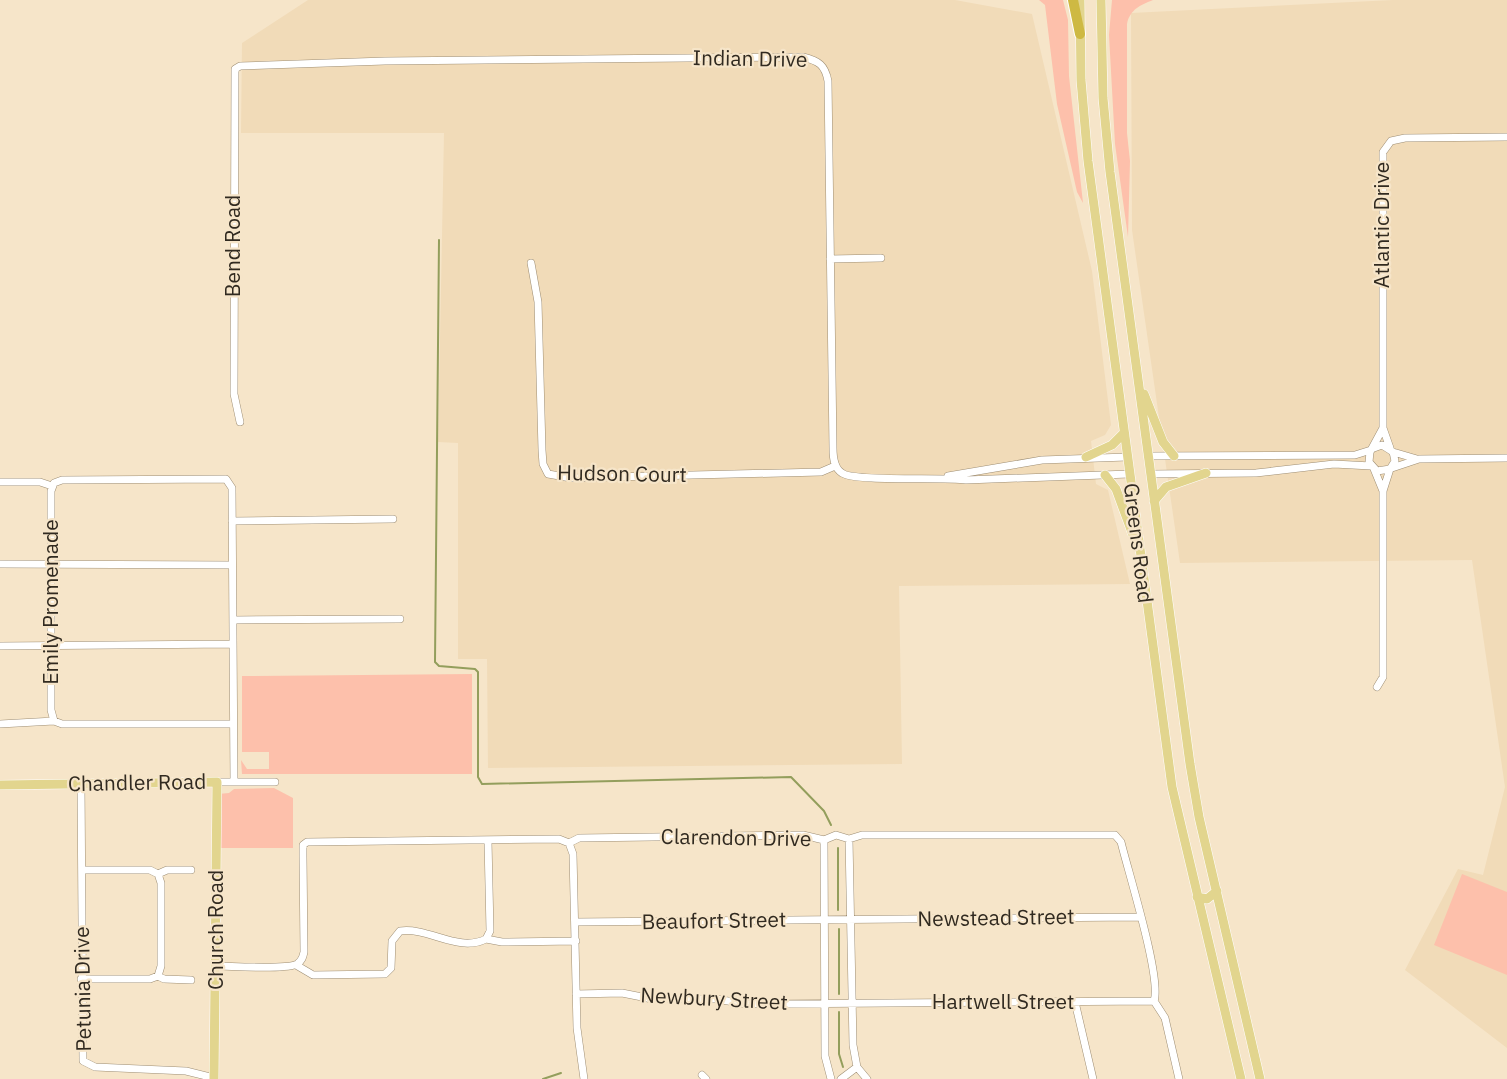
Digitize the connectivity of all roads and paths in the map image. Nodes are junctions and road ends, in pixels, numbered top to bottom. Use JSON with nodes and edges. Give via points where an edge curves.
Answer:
{"nodes":[{"id":1,"x":1072,"y":0,"type":"edge"},
{"id":2,"x":1080,"y":0,"type":"edge"},
{"id":3,"x":1101,"y":0,"type":"edge"},
{"id":4,"x":1080,"y":34,"type":"junction"},
{"id":5,"x":235,"y":69,"type":"joint"},
{"id":6,"x":1507,"y":137,"type":"edge"},
{"id":7,"x":881,"y":258,"type":"dead end"},
{"id":8,"x":830,"y":259,"type":"junction"},
{"id":9,"x":531,"y":263,"type":"dead end"},
{"id":10,"x":1137,"y":369,"type":"junction"},
{"id":11,"x":240,"y":422,"type":"dead end"},
{"id":12,"x":1383,"y":428,"type":"junction"},
{"id":13,"x":1124,"y":433,"type":"junction"},
{"id":14,"x":1372,"y":449,"type":"junction"},
{"id":15,"x":1392,"y":450,"type":"junction"},
{"id":16,"x":1148,"y":456,"type":"junction"},
{"id":17,"x":1174,"y":456,"type":"junction"},
{"id":18,"x":1086,"y":457,"type":"junction"},
{"id":19,"x":1127,"y":457,"type":"junction"},
{"id":20,"x":1507,"y":458,"type":"edge"},
{"id":21,"x":1419,"y":459,"type":"junction"},
{"id":22,"x":835,"y":466,"type":"junction"},
{"id":23,"x":1372,"y":468,"type":"junction"},
{"id":24,"x":1391,"y":469,"type":"junction"},
{"id":25,"x":1206,"y":473,"type":"junction"},
{"id":26,"x":1129,"y":474,"type":"junction"},
{"id":27,"x":1151,"y":474,"type":"junction"},
{"id":28,"x":1105,"y":475,"type":"junction"},
{"id":29,"x":943,"y":477,"type":"junction"},
{"id":30,"x":0,"y":482,"type":"edge"},
{"id":31,"x":53,"y":485,"type":"junction"},
{"id":32,"x":1383,"y":491,"type":"junction"},
{"id":33,"x":1154,"y":501,"type":"junction"},
{"id":34,"x":393,"y":519,"type":"dead end"},
{"id":35,"x":232,"y":521,"type":"junction"},
{"id":36,"x":1139,"y":551,"type":"junction"},
{"id":37,"x":0,"y":564,"type":"edge"},
{"id":38,"x":51,"y":565,"type":"junction"},
{"id":39,"x":232,"y":565,"type":"junction"},
{"id":40,"x":232,"y":620,"type":"junction"},
{"id":41,"x":400,"y":620,"type":"dead end"},
{"id":42,"x":51,"y":644,"type":"junction"},
{"id":43,"x":233,"y":644,"type":"junction"},
{"id":44,"x":0,"y":646,"type":"edge"},
{"id":45,"x":1377,"y":687,"type":"dead end"},
{"id":46,"x":54,"y":721,"type":"junction"},
{"id":47,"x":0,"y":724,"type":"edge"},
{"id":48,"x":233,"y":724,"type":"junction"},
{"id":49,"x":217,"y":782,"type":"junction"},
{"id":50,"x":234,"y":782,"type":"junction"},
{"id":51,"x":275,"y":782,"type":"dead end"},
{"id":52,"x":81,"y":784,"type":"junction"},
{"id":53,"x":0,"y":785,"type":"edge"},
{"id":54,"x":849,"y":839,"type":"junction"},
{"id":55,"x":824,"y":840,"type":"junction"},
{"id":56,"x":488,"y":841,"type":"junction"},
{"id":57,"x":569,"y":843,"type":"junction"},
{"id":58,"x":82,"y":870,"type":"junction"},
{"id":59,"x":191,"y":870,"type":"dead end"},
{"id":60,"x":158,"y":874,"type":"junction"},
{"id":61,"x":1217,"y":891,"type":"junction"},
{"id":62,"x":1197,"y":897,"type":"junction"},
{"id":63,"x":1140,"y":917,"type":"junction"},
{"id":64,"x":823,"y":919,"type":"junction"},
{"id":65,"x":852,"y":919,"type":"junction"},
{"id":66,"x":575,"y":922,"type":"junction"},
{"id":67,"x":486,"y":939,"type":"junction"},
{"id":68,"x":576,"y":941,"type":"junction"},
{"id":69,"x":296,"y":965,"type":"junction"},
{"id":70,"x":216,"y":966,"type":"junction"},
{"id":71,"x":158,"y":975,"type":"junction"},
{"id":72,"x":81,"y":979,"type":"junction"},
{"id":73,"x":191,"y":980,"type":"dead end"},
{"id":74,"x":576,"y":994,"type":"junction"},
{"id":75,"x":1154,"y":1000,"type":"junction"},
{"id":76,"x":1075,"y":1002,"type":"junction"},
{"id":77,"x":824,"y":1003,"type":"junction"},
{"id":78,"x":853,"y":1003,"type":"junction"},
{"id":79,"x":857,"y":1067,"type":"junction"},
{"id":80,"x":214,"y":1078,"type":"edge"},
{"id":81,"x":584,"y":1079,"type":"edge"},
{"id":82,"x":831,"y":1079,"type":"edge"},
{"id":83,"x":841,"y":1079,"type":"edge"},
{"id":84,"x":867,"y":1079,"type":"edge"},
{"id":85,"x":1093,"y":1079,"type":"edge"},
{"id":86,"x":1179,"y":1079,"type":"edge"},
{"id":87,"x":1241,"y":1079,"type":"edge"},
{"id":88,"x":1260,"y":1079,"type":"edge"}],
"edges":[{"from":1,"to":4,"type":"highway"},
{"from":2,"to":4,"type":"main road","name":"Greens Road"},
{"from":3,"to":10,"type":"main road","name":"Greens Road","via":[[1106,133]]},
{"from":4,"to":13,"type":"main road","name":"Greens Road","via":[[1088,161]]},
{"from":5,"to":8,"type":"street","name":"Indian Drive","via":[[385,61],[800,57],[817,60],[825,68],[828,81]]},
{"from":5,"to":11,"type":"street","name":"Bend Road","via":[[234,394]]},
{"from":6,"to":12,"type":"street","name":"Atlantic Drive","via":[[1405,138],[1390,141],[1383,152]]},
{"from":7,"to":8,"type":"street"},
{"from":8,"to":22,"type":"street","name":"Indian Drive"},
{"from":9,"to":22,"type":"street","name":"Hudson Court","via":[[538,302],[543,464],[548,474],[571,478],[821,472]]},
{"from":10,"to":16,"type":"main road","name":"Greens Road"},
{"from":10,"to":17,"type":"main road","via":[[1162,442]]},
{"from":12,"to":14,"type":"street","name":"Atlantic Drive"},
{"from":12,"to":15,"type":"street","name":"Atlantic Drive"},
{"from":13,"to":18,"type":"main road","via":[[1112,445]]},
{"from":13,"to":19,"type":"main road","name":"Greens Road"},
{"from":14,"to":15,"type":"street","via":[[1382,445]]},
{"from":14,"to":17,"type":"street","via":[[1355,455]]},
{"from":14,"to":23,"type":"street"},
{"from":15,"to":21,"type":"street"},
{"from":15,"to":24,"type":"street","via":[[1395,461]]},
{"from":16,"to":17,"type":"street"},
{"from":16,"to":19,"type":"main road"},
{"from":16,"to":27,"type":"main road","name":"Greens Road"},
{"from":18,"to":19,"type":"street"},
{"from":18,"to":29,"type":"street","via":[[1042,460]]},
{"from":19,"to":26,"type":"main road","name":"Greens Road"},
{"from":20,"to":21,"type":"street"},
{"from":21,"to":24,"type":"street"},
{"from":22,"to":29,"type":"street","via":[[848,477]]},
{"from":23,"to":24,"type":"street","via":[[1382,472]]},
{"from":23,"to":25,"type":"street","via":[[1334,464],[1256,473]]},
{"from":23,"to":32,"type":"street"},
{"from":24,"to":32,"type":"street"},
{"from":25,"to":27,"type":"street"},
{"from":25,"to":33,"type":"main road","via":[[1173,483]]},
{"from":26,"to":27,"type":"main road"},
{"from":26,"to":28,"type":"street"},
{"from":26,"to":36,"type":"main road","name":"Greens Road"},
{"from":27,"to":33,"type":"main road","name":"Greens Road"},
{"from":28,"to":29,"type":"street","via":[[966,480]]},
{"from":28,"to":36,"type":"main road","via":[[1116,489]]},
{"from":30,"to":31,"type":"street"},
{"from":31,"to":35,"type":"street","via":[[62,480],[226,479]]},
{"from":31,"to":38,"type":"street","name":"Emily Promenade"},
{"from":32,"to":45,"type":"street","via":[[1383,677]]},
{"from":33,"to":61,"type":"main road","name":"Greens Road","via":[[1190,764]]},
{"from":34,"to":35,"type":"street"},
{"from":35,"to":39,"type":"street"},
{"from":36,"to":62,"type":"main road","name":"Greens Road","via":[[1170,777]]},
{"from":37,"to":38,"type":"street"},
{"from":38,"to":39,"type":"street"},
{"from":38,"to":42,"type":"street","name":"Emily Promenade"},
{"from":39,"to":40,"type":"street"},
{"from":40,"to":41,"type":"street"},
{"from":40,"to":43,"type":"street"},
{"from":42,"to":43,"type":"street"},
{"from":42,"to":44,"type":"street"},
{"from":42,"to":46,"type":"street","name":"Emily Promenade"},
{"from":43,"to":48,"type":"street"},
{"from":46,"to":47,"type":"street"},
{"from":46,"to":48,"type":"street"},
{"from":48,"to":50,"type":"street"},
{"from":49,"to":50,"type":"street","name":"Chandler Road"},
{"from":49,"to":52,"type":"main road","name":"Chandler Road"},
{"from":49,"to":70,"type":"main road","name":"Church Road"},
{"from":50,"to":51,"type":"street","name":"Chandler Road"},
{"from":52,"to":53,"type":"main road","name":"Chandler Road"},
{"from":52,"to":58,"type":"street","name":"Petunia Drive"},
{"from":54,"to":55,"type":"street","name":"Clarendon Drive","via":[[836,835]]},
{"from":54,"to":63,"type":"street","name":"Clarendon Drive","via":[[862,835],[1115,835],[1121,842]]},
{"from":54,"to":65,"type":"street"},
{"from":55,"to":57,"type":"street","name":"Clarendon Drive","via":[[803,835],[579,838]]},
{"from":55,"to":64,"type":"street"},
{"from":56,"to":57,"type":"street","name":"Clarendon Drive","via":[[559,839]]},
{"from":56,"to":67,"type":"street","via":[[490,931]]},
{"from":56,"to":69,"type":"street","name":"Clarendon Drive","via":[[307,842],[303,845],[304,952]]},
{"from":57,"to":66,"type":"street","via":[[573,854]]},
{"from":58,"to":60,"type":"street","via":[[150,870]]},
{"from":58,"to":72,"type":"street","name":"Petunia Drive"},
{"from":59,"to":60,"type":"street","via":[[166,870]]},
{"from":60,"to":71,"type":"street"},
{"from":61,"to":62,"type":"main road","via":[[1207,899]]},
{"from":61,"to":88,"type":"main road","name":"Greens Road"},
{"from":62,"to":87,"type":"main road","name":"Greens Road"},
{"from":63,"to":65,"type":"street","name":"Newstead Street"},
{"from":63,"to":75,"type":"street","name":"Clarendon Drive","via":[[1156,986]]},
{"from":64,"to":65,"type":"street","name":"Beaufort Street"},
{"from":64,"to":66,"type":"street","name":"Beaufort Street"},
{"from":64,"to":77,"type":"street"},
{"from":65,"to":78,"type":"street"},
{"from":66,"to":68,"type":"street"},
{"from":67,"to":68,"type":"street"},
{"from":67,"to":69,"type":"street","via":[[450,942],[400,931],[392,941],[391,968],[385,974],[313,975]]},
{"from":68,"to":74,"type":"street"},
{"from":69,"to":70,"type":"street"},
{"from":70,"to":80,"type":"main road","name":"Church Road"},
{"from":71,"to":72,"type":"street","via":[[150,979]]},
{"from":71,"to":73,"type":"street","via":[[164,979]]},
{"from":72,"to":80,"type":"street","name":"Petunia Drive","via":[[82,1057],[86,1065],[186,1071]]},
{"from":74,"to":77,"type":"street","name":"Newbury Street","via":[[622,993],[652,999],[716,999],[746,1004]]},
{"from":74,"to":81,"type":"street","via":[[579,1058]]},
{"from":75,"to":76,"type":"street","name":"Hartwell Street"},
{"from":75,"to":86,"type":"street","name":"Clarendon Drive","via":[[1165,1018]]},
{"from":76,"to":78,"type":"street","name":"Hartwell Street"},
{"from":76,"to":85,"type":"street"},
{"from":77,"to":78,"type":"street","name":"Newbury Street"},
{"from":77,"to":82,"type":"street","via":[[825,1056]]},
{"from":78,"to":79,"type":"street"},
{"from":79,"to":83,"type":"street"},
{"from":79,"to":84,"type":"street"}]}
